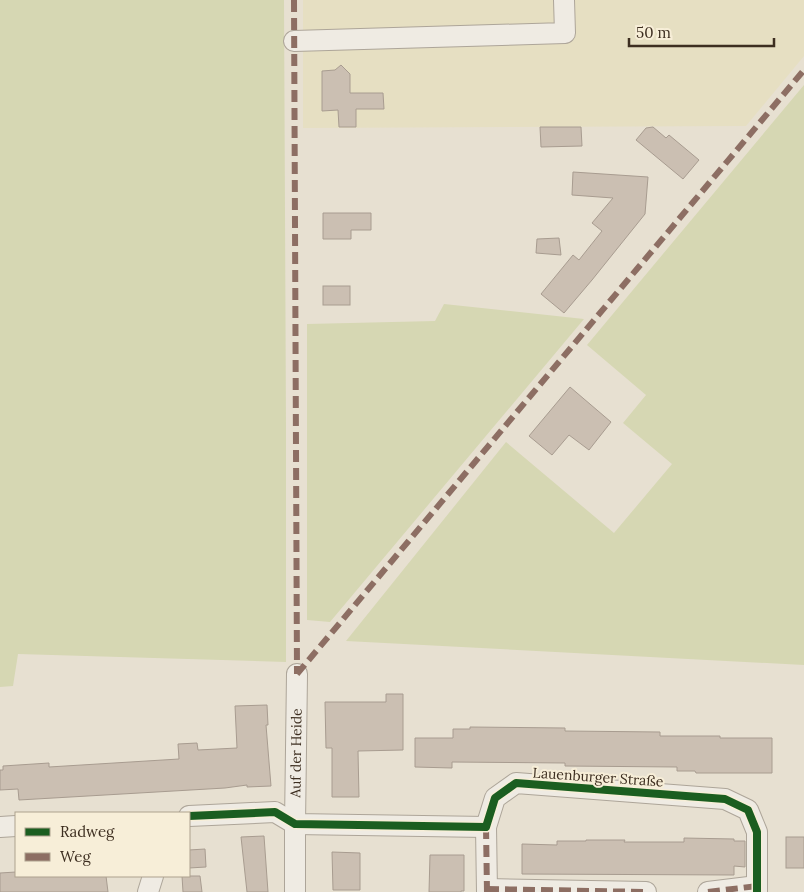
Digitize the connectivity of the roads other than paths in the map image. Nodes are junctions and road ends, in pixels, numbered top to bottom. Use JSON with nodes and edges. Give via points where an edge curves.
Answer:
{"nodes":[{"id":1,"x":564,"y":0,"type":"edge"},
{"id":2,"x":294,"y":41,"type":"dead end"},
{"id":3,"x":297,"y":674,"type":"dead end"},
{"id":4,"x":190,"y":816,"type":"edge"},
{"id":5,"x":295,"y":824,"type":"junction"},
{"id":6,"x":15,"y":826,"type":"edge"},
{"id":7,"x":0,"y":827,"type":"edge"},
{"id":8,"x":486,"y":827,"type":"junction"},
{"id":9,"x":152,"y":877,"type":"edge"},
{"id":10,"x":757,"y":889,"type":"edge"},
{"id":11,"x":487,"y":890,"type":"edge"},
{"id":12,"x":148,"y":892,"type":"edge"},
{"id":13,"x":295,"y":892,"type":"edge"},
{"id":14,"x":646,"y":892,"type":"edge"},
{"id":15,"x":708,"y":892,"type":"edge"}],
"edges":[{"from":1,"to":2,"type":"street","via":[[565,33]]},
{"from":3,"to":5,"type":"street","name":"Auf der Heide"},
{"from":4,"to":5,"type":"street","via":[[275,812]]},
{"from":5,"to":8,"type":"street"},
{"from":5,"to":13,"type":"street","name":"Auf der Heide"},
{"from":6,"to":7,"type":"street"},
{"from":8,"to":10,"type":"street","name":"Lauenburger Straße","via":[[495,798],[516,783],[725,799],[748,810],[757,832]]},
{"from":8,"to":11,"type":"street","name":"Lauenburger Straße"},
{"from":9,"to":12,"type":"street"},
{"from":10,"to":15,"type":"street","name":"Lauenburger Straße"},
{"from":11,"to":14,"type":"street","name":"Lauenburger Straße"}]}
